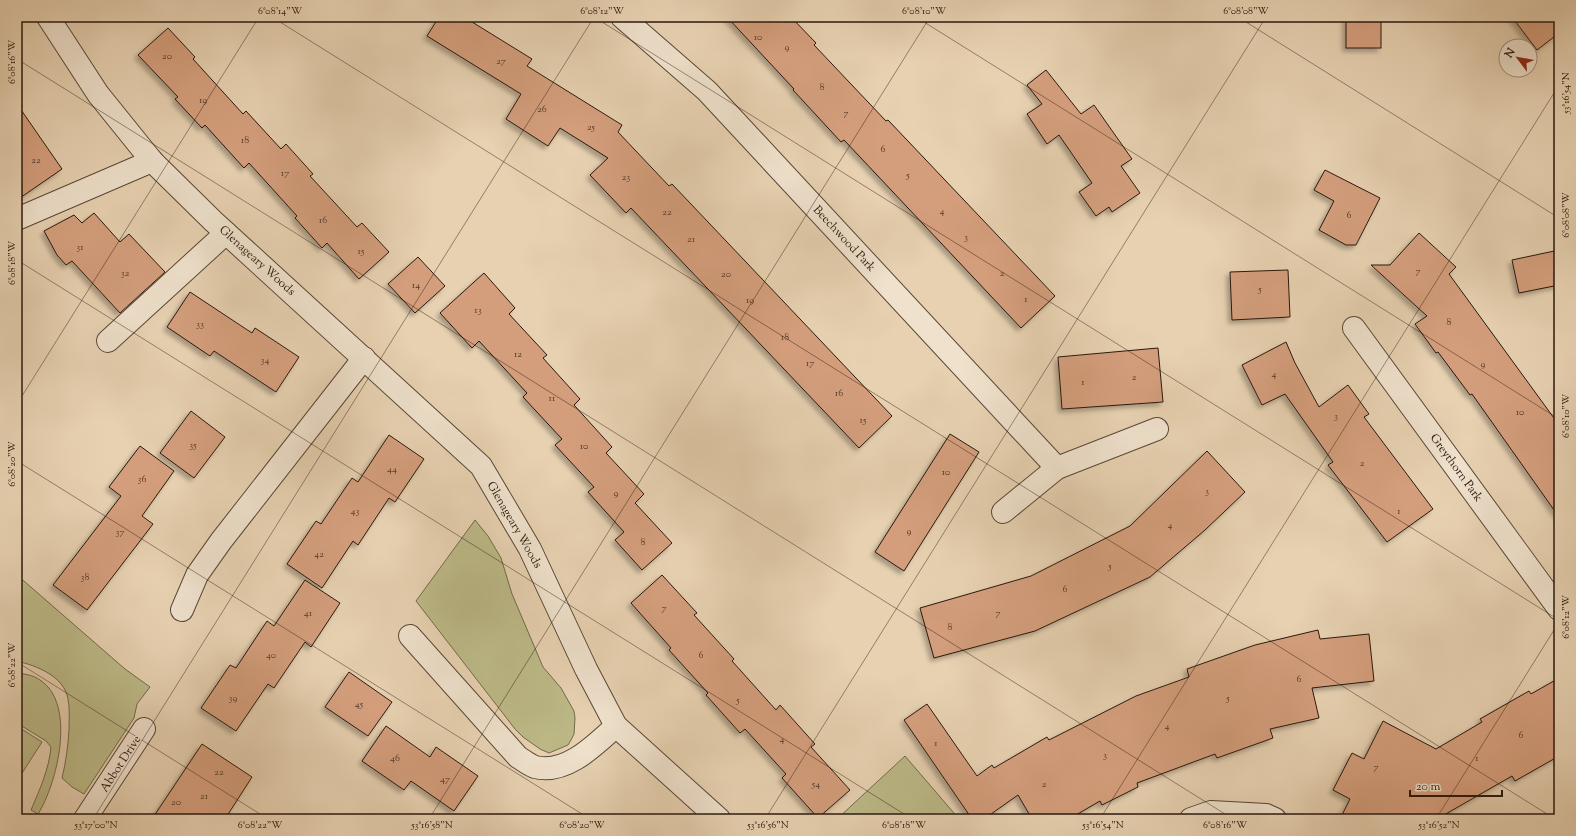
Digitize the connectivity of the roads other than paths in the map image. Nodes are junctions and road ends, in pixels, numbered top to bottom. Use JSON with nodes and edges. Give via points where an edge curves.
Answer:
{"nodes":[{"id":1,"x":48,"y":17,"type":"edge"},
{"id":2,"x":622,"y":17,"type":"edge"},
{"id":3,"x":152,"y":161,"type":"junction"},
{"id":4,"x":17,"y":219,"type":"edge"},
{"id":5,"x":226,"y":233,"type":"junction"},
{"id":6,"x":1354,"y":328,"type":"dead end"},
{"id":7,"x":108,"y":341,"type":"dead end"},
{"id":8,"x":364,"y":358,"type":"junction"},
{"id":9,"x":1157,"y":429,"type":"dead end"},
{"id":10,"x":1057,"y":468,"type":"junction"},
{"id":11,"x":1003,"y":512,"type":"dead end"},
{"id":12,"x":1559,"y":609,"type":"edge"},
{"id":13,"x":182,"y":610,"type":"dead end"},
{"id":14,"x":410,"y":636,"type":"dead end"},
{"id":15,"x":616,"y":726,"type":"junction"},
{"id":16,"x":144,"y":729,"type":"dead end"},
{"id":17,"x":85,"y":819,"type":"edge"},
{"id":18,"x":719,"y":819,"type":"edge"},
{"id":19,"x":1191,"y":819,"type":"edge"},
{"id":20,"x":1275,"y":819,"type":"edge"}],
"edges":[{"from":1,"to":3,"type":"street","name":"Glenageary Woods","via":[[98,94]]},
{"from":2,"to":10,"type":"street","name":"Beechwood Park","via":[[707,91]]},
{"from":3,"to":4,"type":"street"},
{"from":3,"to":5,"type":"street","name":"Glenageary Woods"},
{"from":5,"to":7,"type":"street"},
{"from":5,"to":8,"type":"street","name":"Glenageary Woods"},
{"from":6,"to":12,"type":"street","name":"Greythorn Park"},
{"from":8,"to":13,"type":"street","via":[[221,541],[197,575]]},
{"from":8,"to":15,"type":"street","name":"Glenageary Woods","via":[[481,466],[530,549],[586,669]]},
{"from":9,"to":10,"type":"street"},
{"from":10,"to":11,"type":"street"},
{"from":14,"to":15,"type":"street","via":[[518,757],[534,767],[569,763],[584,754]]},
{"from":15,"to":18,"type":"street","name":"Glenageary Woods"},
{"from":16,"to":17,"type":"street","name":"Abbot Drive"},
{"from":19,"to":20,"type":"street","via":[[1211,812],[1266,815]]}]}
